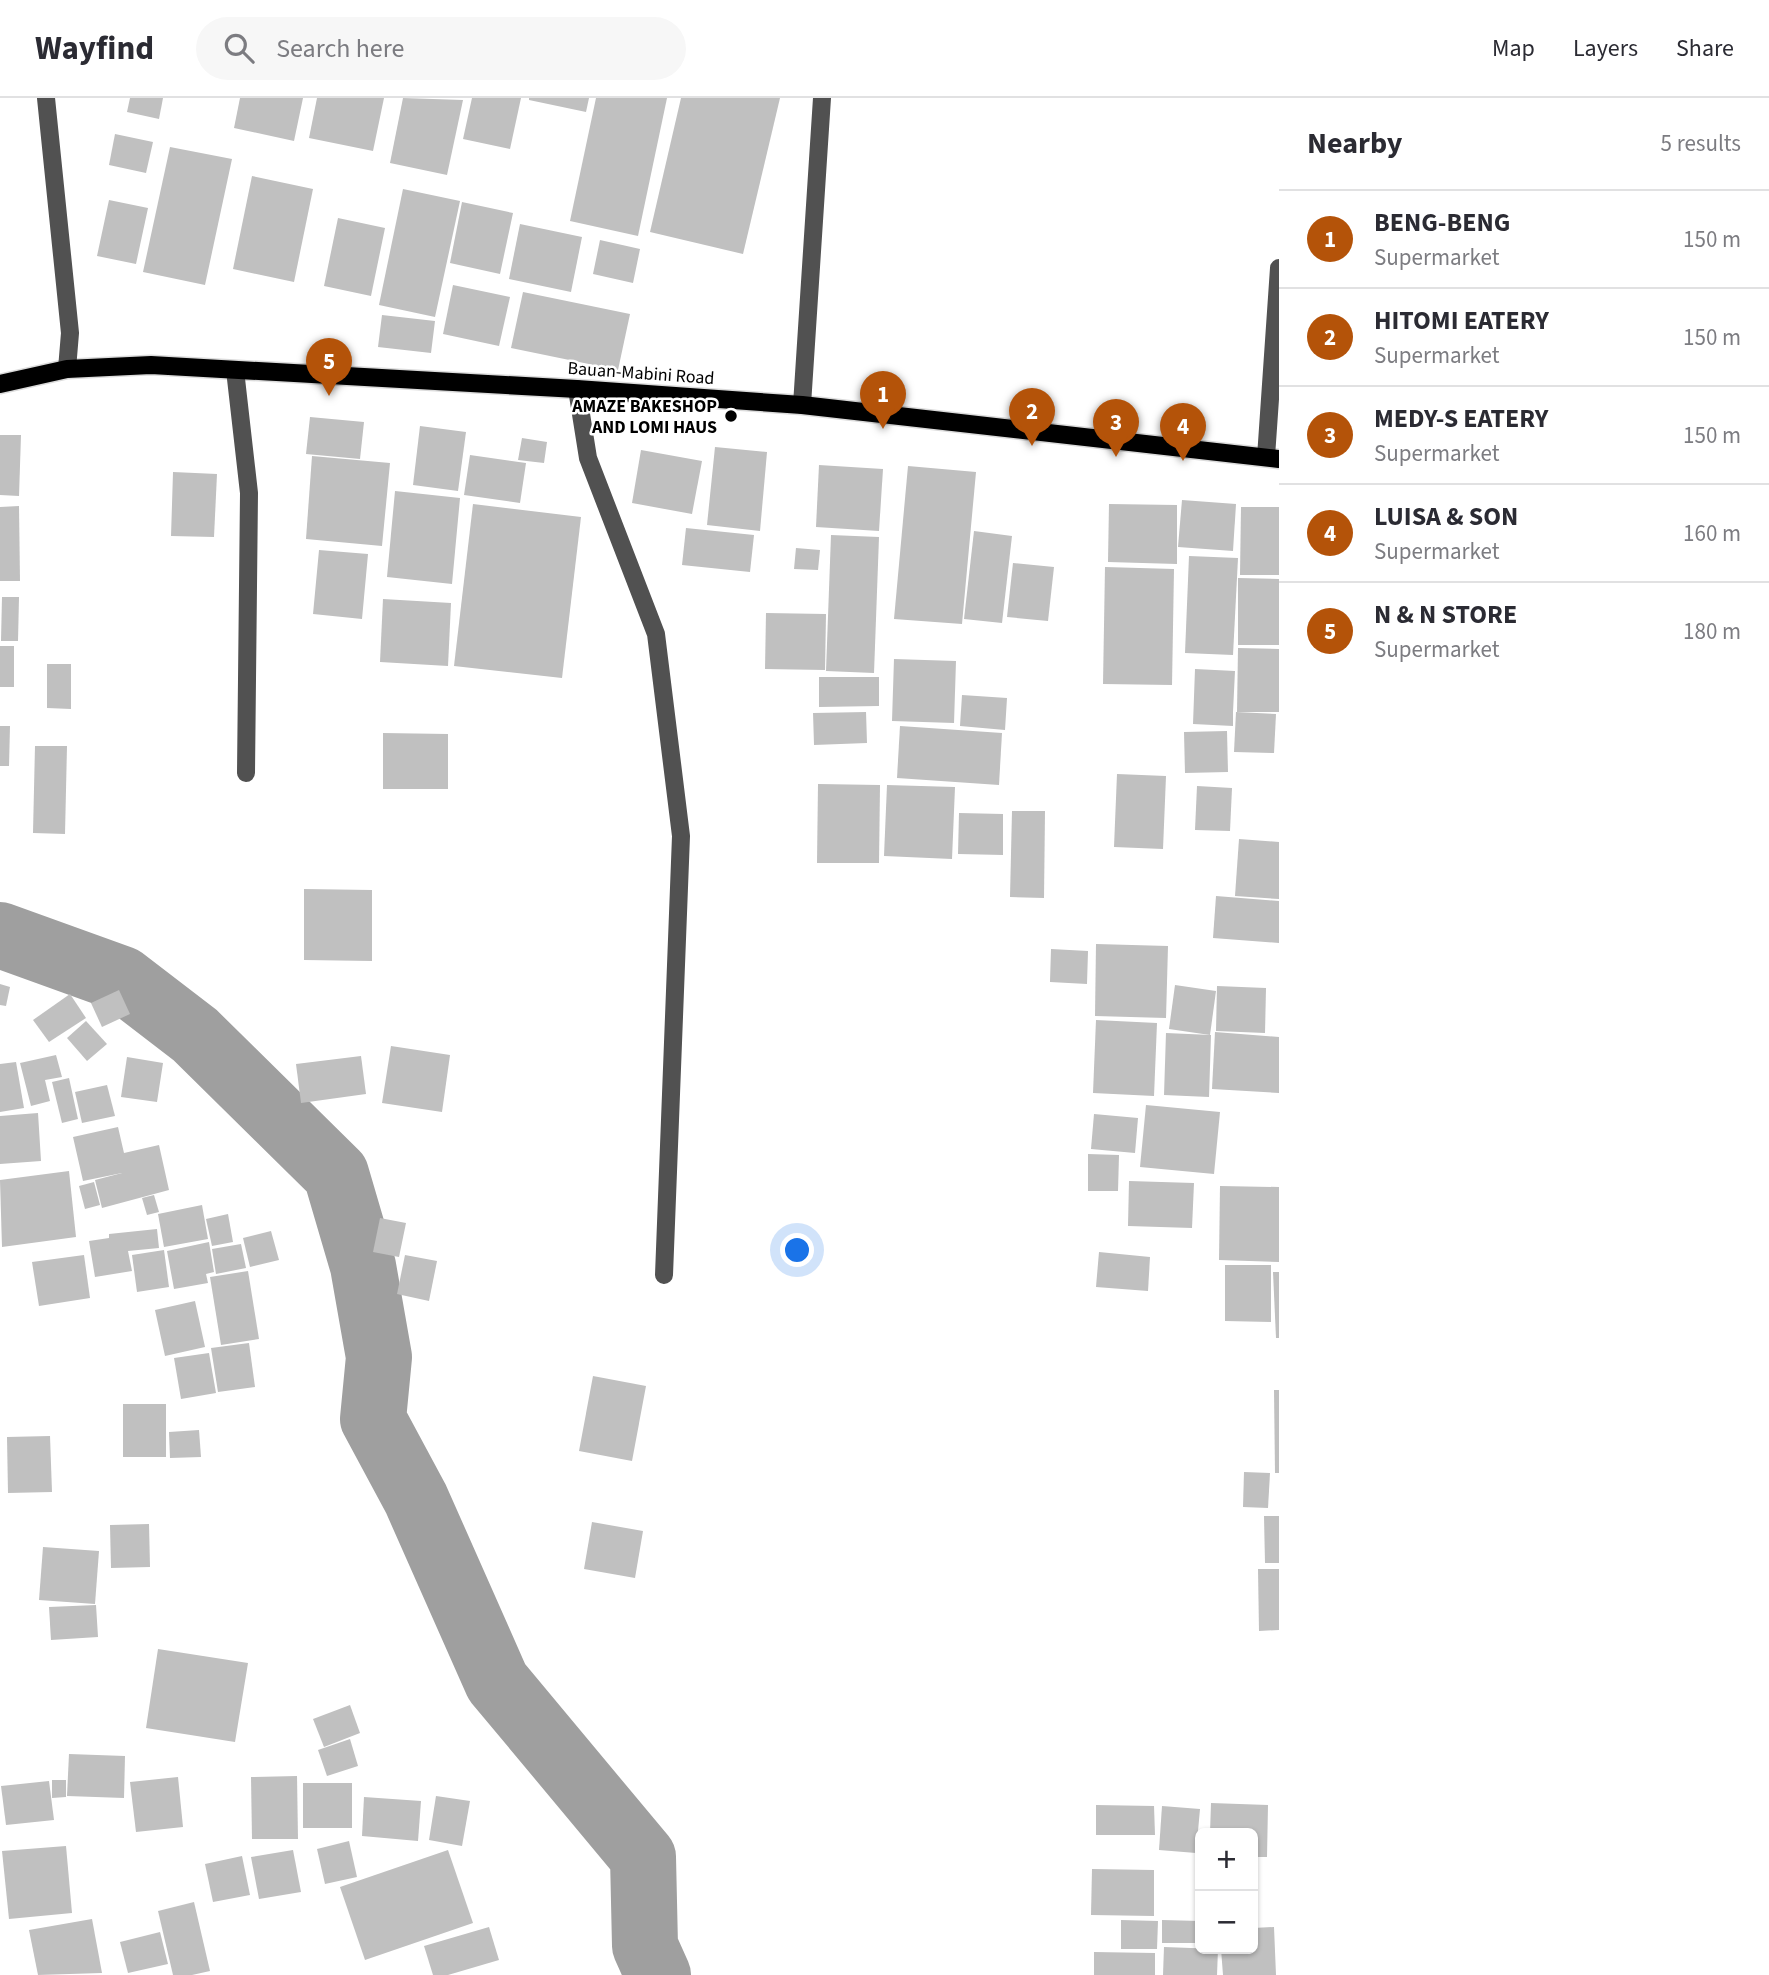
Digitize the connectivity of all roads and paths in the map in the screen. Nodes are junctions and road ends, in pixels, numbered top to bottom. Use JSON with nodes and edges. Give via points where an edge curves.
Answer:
{"nodes":[{"id":1,"x":46,"y":98,"type":"edge"},
{"id":2,"x":822,"y":98,"type":"edge"},
{"id":3,"x":1279,"y":268,"type":"edge"},
{"id":4,"x":66,"y":369,"type":"junction"},
{"id":5,"x":235,"y":370,"type":"junction"},
{"id":6,"x":0,"y":384,"type":"edge"},
{"id":7,"x":577,"y":389,"type":"junction"},
{"id":8,"x":802,"y":405,"type":"junction"},
{"id":9,"x":1273,"y":458,"type":"edge"},
{"id":10,"x":246,"y":773,"type":"dead end"},
{"id":11,"x":664,"y":1275,"type":"dead end"}],
"edges":[{"from":1,"to":4,"type":"street","via":[[70,333]]},
{"from":2,"to":8,"type":"street"},
{"from":3,"to":9,"type":"street"},
{"from":4,"to":5,"type":"main road","name":"Bauan-Mabini Road","via":[[151,365]]},
{"from":4,"to":6,"type":"main road","name":"Bauan-Mabini Road"},
{"from":5,"to":7,"type":"main road","name":"Bauan-Mabini Road"},
{"from":5,"to":10,"type":"street","via":[[249,494]]},
{"from":7,"to":8,"type":"main road","name":"Bauan-Mabini Road"},
{"from":7,"to":11,"type":"street","via":[[589,458],[656,634],[681,836]]},
{"from":8,"to":9,"type":"main road","name":"Bauan-Mabini Road"}]}
